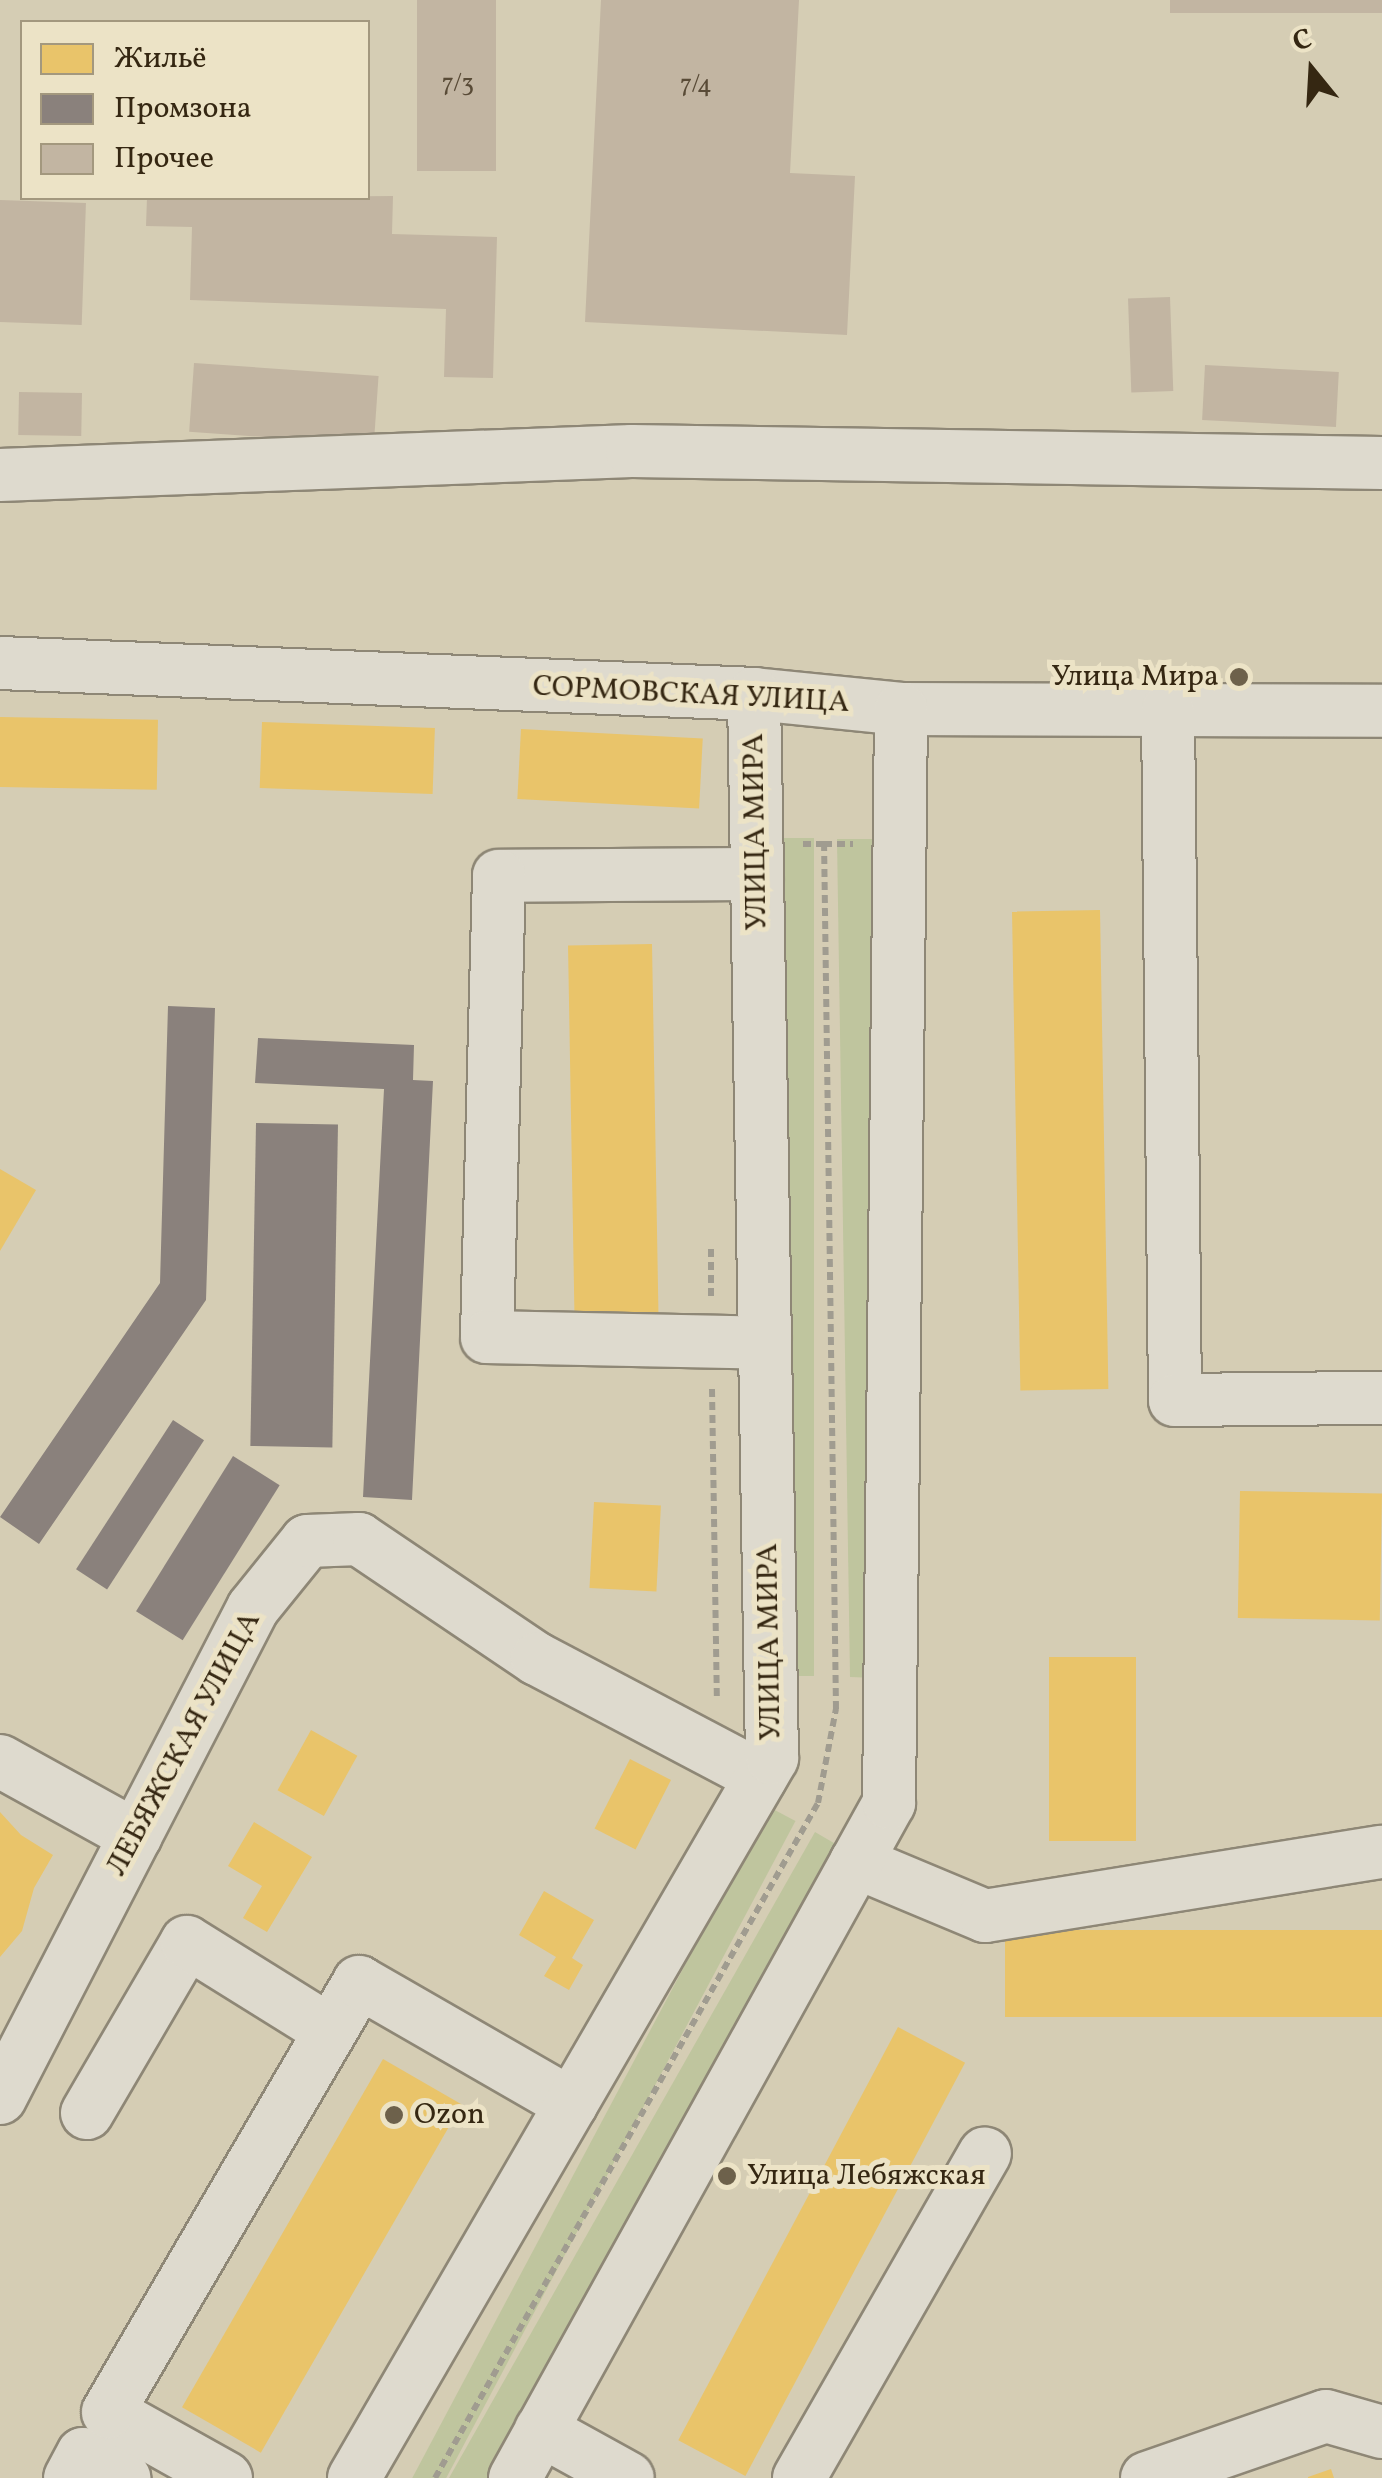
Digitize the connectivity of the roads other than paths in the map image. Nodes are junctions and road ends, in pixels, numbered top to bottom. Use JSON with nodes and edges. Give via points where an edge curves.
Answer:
{"nodes":[{"id":1,"x":1382,"y":464,"type":"edge"},
{"id":2,"x":0,"y":475,"type":"edge"},
{"id":3,"x":0,"y":664,"type":"edge"},
{"id":4,"x":754,"y":694,"type":"junction"},
{"id":5,"x":902,"y":709,"type":"junction"},
{"id":6,"x":1168,"y":710,"type":"junction"},
{"id":7,"x":1382,"y":712,"type":"edge"},
{"id":8,"x":775,"y":859,"type":"junction"},
{"id":9,"x":765,"y":1343,"type":"junction"},
{"id":10,"x":1382,"y":1398,"type":"edge"},
{"id":11,"x":0,"y":1761,"type":"edge"},
{"id":12,"x":761,"y":1777,"type":"junction"},
{"id":13,"x":136,"y":1836,"type":"junction"},
{"id":14,"x":1382,"y":1852,"type":"edge"},
{"id":15,"x":856,"y":1862,"type":"junction"},
{"id":16,"x":330,"y":2031,"type":"junction"},
{"id":17,"x":0,"y":2098,"type":"edge"},
{"id":18,"x":571,"y":2104,"type":"junction"},
{"id":19,"x":87,"y":2112,"type":"dead end"},
{"id":20,"x":985,"y":2153,"type":"dead end"},
{"id":21,"x":541,"y":2430,"type":"junction"},
{"id":22,"x":1382,"y":2432,"type":"edge"},
{"id":23,"x":70,"y":2478,"type":"edge"},
{"id":24,"x":124,"y":2478,"type":"edge"},
{"id":25,"x":226,"y":2478,"type":"edge"},
{"id":26,"x":354,"y":2478,"type":"edge"},
{"id":27,"x":514,"y":2478,"type":"edge"},
{"id":28,"x":628,"y":2478,"type":"edge"},
{"id":29,"x":798,"y":2478,"type":"edge"},
{"id":30,"x":1147,"y":2478,"type":"edge"}],
"edges":[{"from":1,"to":2,"type":"street","via":[[632,451]]},
{"from":3,"to":4,"type":"street","name":"СОРМОВСКАЯ УЛИЦА"},
{"from":4,"to":5,"type":"street","name":"СОРМОВСКАЯ УЛИЦА"},
{"from":4,"to":8,"type":"street","name":"УЛИЦА МИРА"},
{"from":5,"to":6,"type":"street","name":"СОРМОВСКАЯ УЛИЦА"},
{"from":5,"to":15,"type":"street","via":[[889,1803]]},
{"from":6,"to":7,"type":"street","name":"СОРМОВСКАЯ УЛИЦА"},
{"from":6,"to":10,"type":"street","via":[[1175,1400]]},
{"from":8,"to":9,"type":"street","name":"УЛИЦА МИРА"},
{"from":8,"to":9,"type":"street","via":[[499,876],[487,1337]]},
{"from":9,"to":12,"type":"street","name":"УЛИЦА МИРА","via":[[772,1758]]},
{"from":11,"to":13,"type":"street"},
{"from":12,"to":13,"type":"street","name":"ЛЕБЯЖСКАЯ УЛИЦА","via":[[536,1659],[360,1539],[307,1540],[253,1608]]},
{"from":12,"to":18,"type":"street","name":"УЛИЦА МИРА"},
{"from":13,"to":17,"type":"street","name":"ЛЕБЯЖСКАЯ УЛИЦА"},
{"from":14,"to":15,"type":"street","via":[[984,1916]]},
{"from":15,"to":21,"type":"street"},
{"from":16,"to":18,"type":"street","via":[[359,1982]]},
{"from":16,"to":19,"type":"street","via":[[187,1942]]},
{"from":16,"to":25,"type":"street","via":[[108,2412]]},
{"from":18,"to":26,"type":"street","name":"УЛИЦА МИРА"},
{"from":20,"to":29,"type":"street"},
{"from":21,"to":27,"type":"street"},
{"from":21,"to":28,"type":"street"},
{"from":22,"to":30,"type":"street","via":[[1326,2416]]},
{"from":23,"to":24,"type":"street","via":[[83,2454]]}]}
